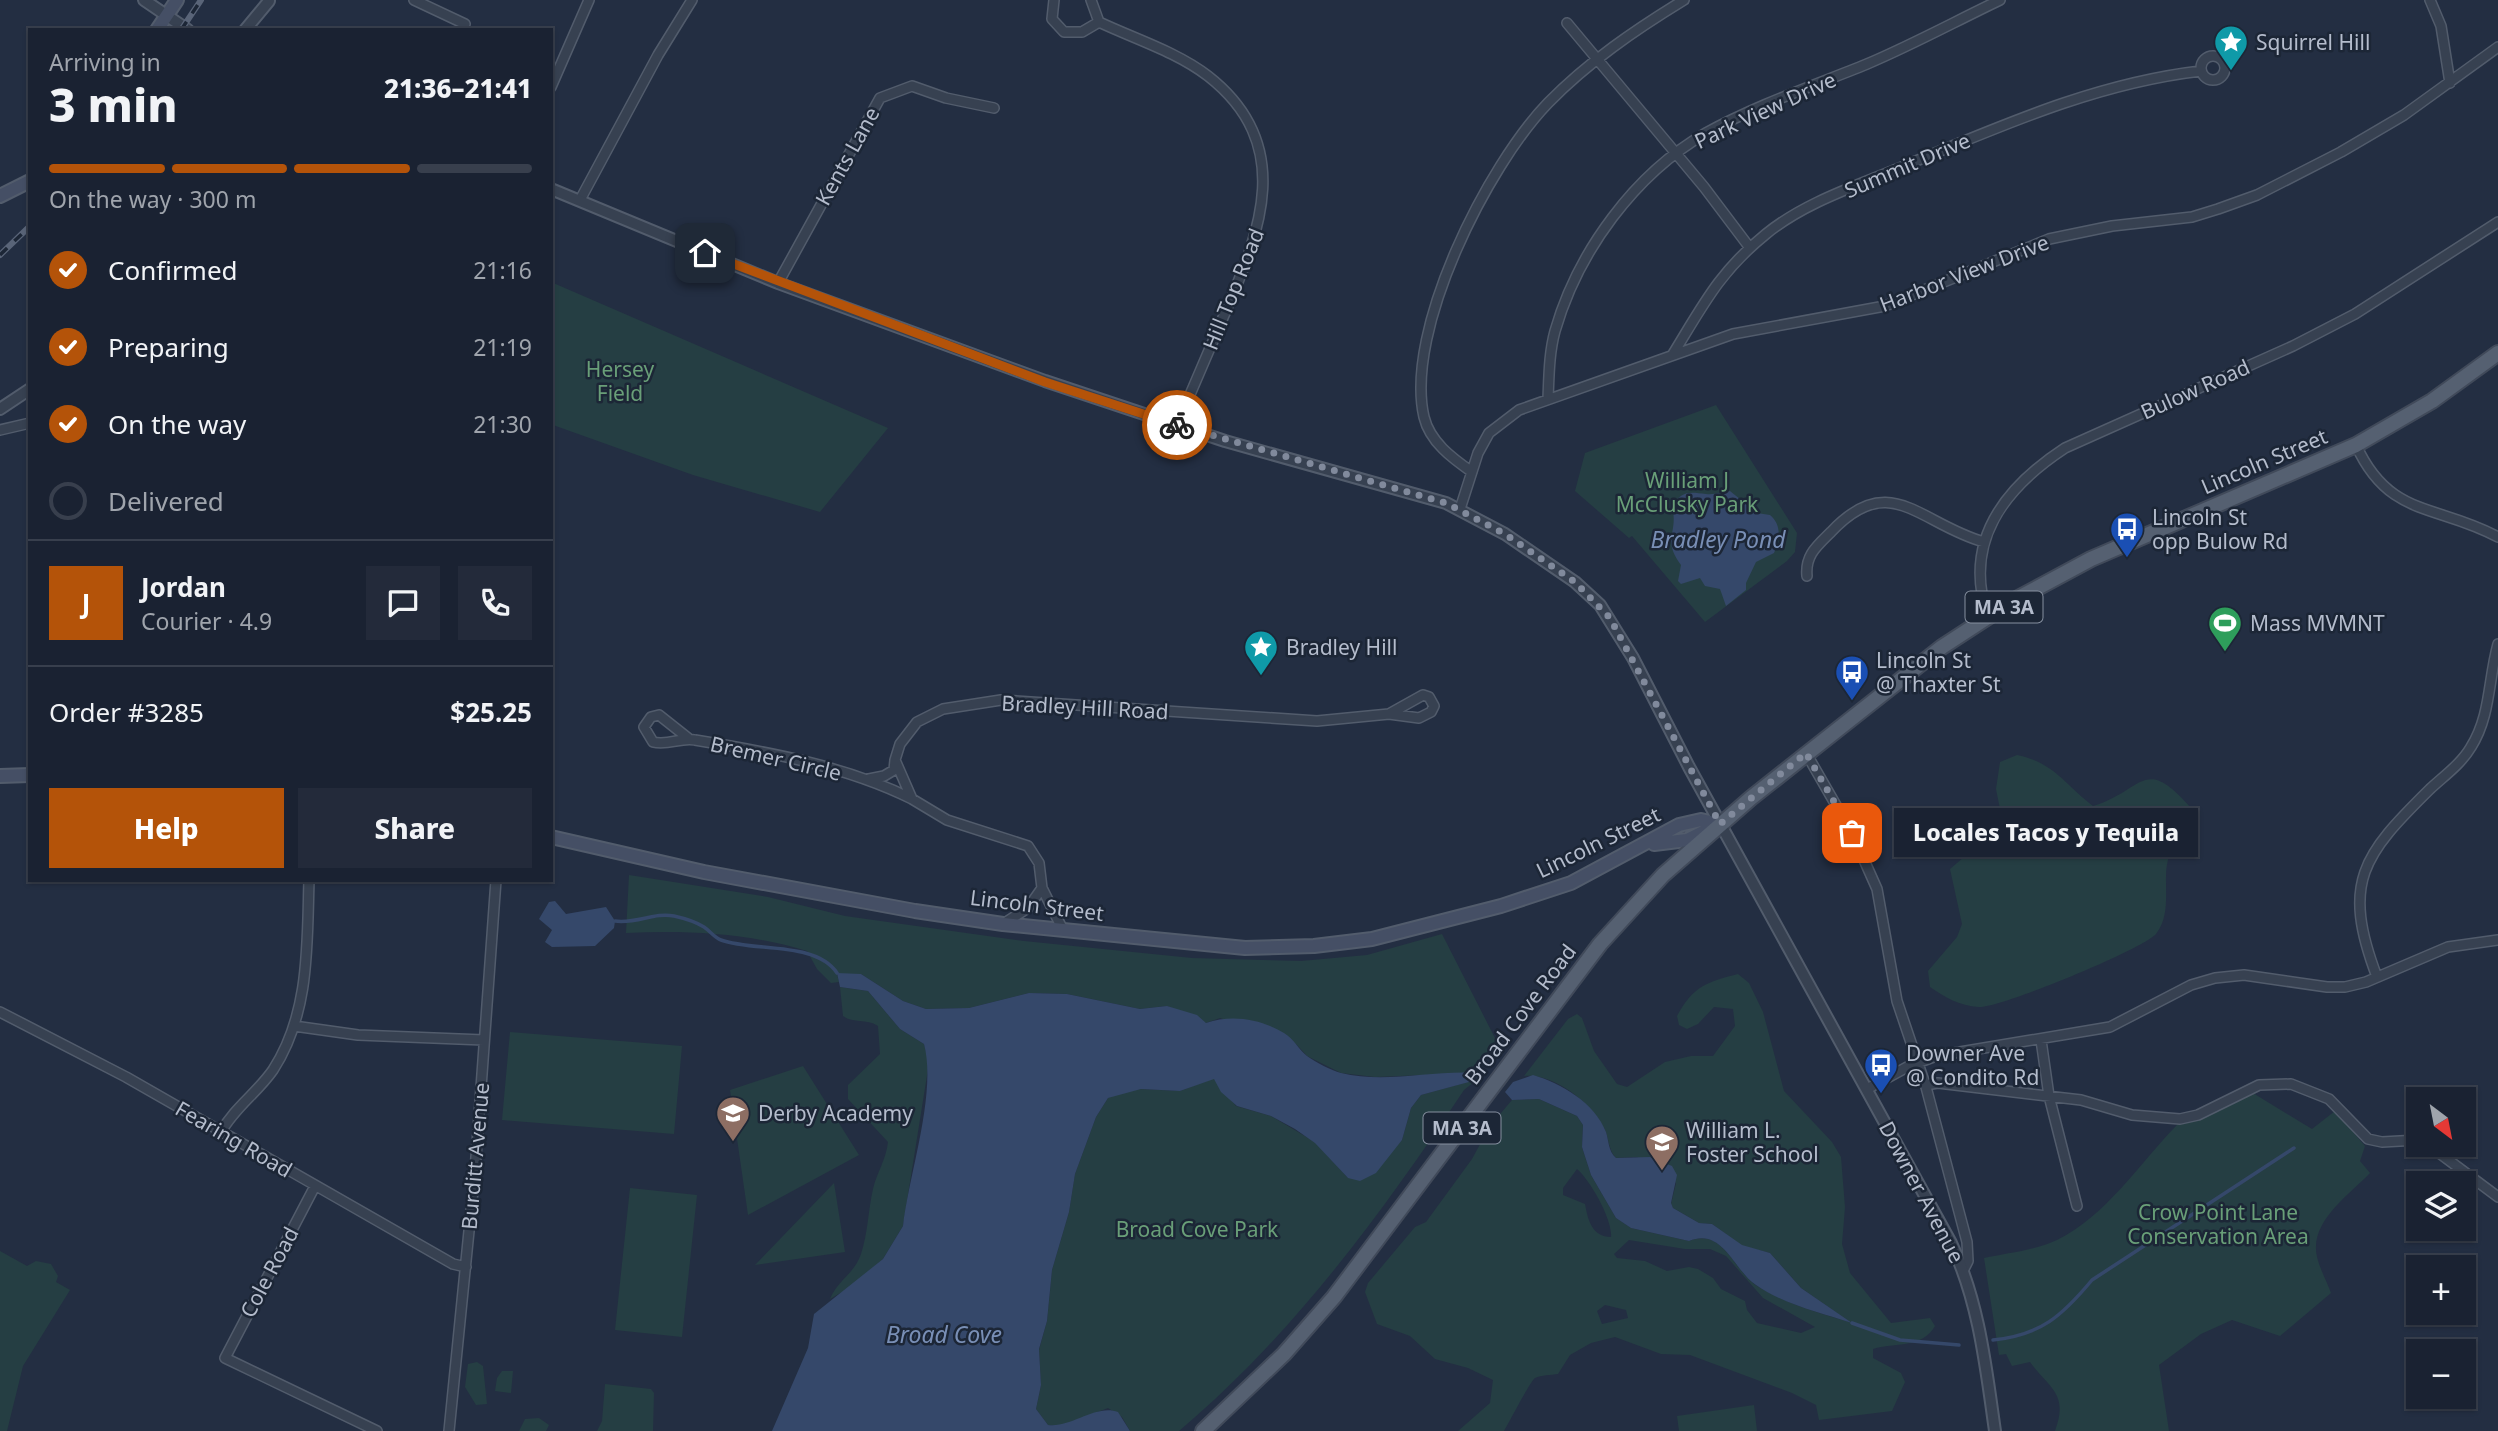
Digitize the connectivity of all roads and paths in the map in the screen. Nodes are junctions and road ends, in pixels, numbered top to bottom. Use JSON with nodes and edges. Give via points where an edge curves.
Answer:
{"nodes":[{"id":1,"x":144,"y":0,"type":"edge"},
{"id":2,"x":177,"y":0,"type":"edge"},
{"id":3,"x":414,"y":0,"type":"edge"},
{"id":4,"x":589,"y":0,"type":"edge"},
{"id":5,"x":692,"y":0,"type":"edge"},
{"id":6,"x":1054,"y":0,"type":"edge"},
{"id":7,"x":1091,"y":0,"type":"edge"},
{"id":8,"x":1684,"y":0,"type":"edge"},
{"id":9,"x":2000,"y":0,"type":"edge"},
{"id":10,"x":2430,"y":0,"type":"edge"},
{"id":11,"x":269,"y":1,"type":"edge"},
{"id":12,"x":167,"y":15,"type":"junction"},
{"id":13,"x":1099,"y":22,"type":"junction"},
{"id":14,"x":1567,"y":23,"type":"dead end"},
{"id":15,"x":465,"y":24,"type":"dead end"},
{"id":16,"x":158,"y":28,"type":"edge"},
{"id":17,"x":185,"y":28,"type":"edge"},
{"id":18,"x":247,"y":28,"type":"edge"},
{"id":19,"x":261,"y":28,"type":"edge"},
{"id":20,"x":2498,"y":47,"type":"edge"},
{"id":21,"x":1596,"y":60,"type":"junction"},
{"id":22,"x":2201,"y":71,"type":"dead end"},
{"id":23,"x":553,"y":82,"type":"edge"},
{"id":24,"x":2450,"y":83,"type":"junction"},
{"id":25,"x":994,"y":108,"type":"dead end"},
{"id":26,"x":1675,"y":154,"type":"junction"},
{"id":27,"x":28,"y":182,"type":"edge"},
{"id":28,"x":553,"y":190,"type":"edge"},
{"id":29,"x":0,"y":197,"type":"edge"},
{"id":30,"x":580,"y":200,"type":"junction"},
{"id":31,"x":2498,"y":222,"type":"edge"},
{"id":32,"x":1751,"y":248,"type":"junction"},
{"id":33,"x":778,"y":283,"type":"junction"},
{"id":34,"x":2498,"y":353,"type":"edge"},
{"id":35,"x":1673,"y":354,"type":"junction"},
{"id":36,"x":28,"y":390,"type":"edge"},
{"id":37,"x":1548,"y":399,"type":"junction"},
{"id":38,"x":0,"y":409,"type":"edge"},
{"id":39,"x":28,"y":423,"type":"edge"},
{"id":40,"x":1177,"y":425,"type":"junction"},
{"id":41,"x":0,"y":430,"type":"edge"},
{"id":42,"x":2356,"y":444,"type":"junction"},
{"id":43,"x":1472,"y":472,"type":"junction"},
{"id":44,"x":1460,"y":509,"type":"junction"},
{"id":45,"x":2498,"y":537,"type":"edge"},
{"id":46,"x":1984,"y":542,"type":"junction"},
{"id":47,"x":1807,"y":576,"type":"dead end"},
{"id":48,"x":1988,"y":617,"type":"junction"},
{"id":49,"x":2498,"y":645,"type":"edge"},
{"id":50,"x":1390,"y":714,"type":"dead end"},
{"id":51,"x":688,"y":738,"type":"junction"},
{"id":52,"x":1806,"y":753,"type":"junction"},
{"id":53,"x":895,"y":760,"type":"junction"},
{"id":54,"x":28,"y":775,"type":"edge"},
{"id":55,"x":0,"y":776,"type":"edge"},
{"id":56,"x":864,"y":779,"type":"junction"},
{"id":57,"x":912,"y":799,"type":"junction"},
{"id":58,"x":1720,"y":824,"type":"junction"},
{"id":59,"x":553,"y":837,"type":"edge"},
{"id":60,"x":309,"y":882,"type":"edge"},
{"id":61,"x":496,"y":882,"type":"edge"},
{"id":62,"x":1042,"y":888,"type":"junction"},
{"id":63,"x":1003,"y":924,"type":"junction"},
{"id":64,"x":1063,"y":930,"type":"junction"},
{"id":65,"x":2498,"y":940,"type":"edge"},
{"id":66,"x":2378,"y":976,"type":"junction"},
{"id":67,"x":0,"y":1013,"type":"edge"},
{"id":68,"x":294,"y":1026,"type":"junction"},
{"id":69,"x":484,"y":1040,"type":"junction"},
{"id":70,"x":2041,"y":1040,"type":"junction"},
{"id":71,"x":1917,"y":1062,"type":"junction"},
{"id":72,"x":1925,"y":1085,"type":"junction"},
{"id":73,"x":1867,"y":1089,"type":"junction"},
{"id":74,"x":2049,"y":1096,"type":"junction"},
{"id":75,"x":221,"y":1132,"type":"junction"},
{"id":76,"x":2406,"y":1141,"type":"edge"},
{"id":77,"x":2444,"y":1157,"type":"edge"},
{"id":78,"x":315,"y":1186,"type":"junction"},
{"id":79,"x":2498,"y":1197,"type":"edge"},
{"id":80,"x":2077,"y":1206,"type":"dead end"},
{"id":81,"x":466,"y":1267,"type":"junction"},
{"id":82,"x":1963,"y":1271,"type":"junction"},
{"id":83,"x":377,"y":1431,"type":"edge"},
{"id":84,"x":449,"y":1431,"type":"edge"},
{"id":85,"x":1203,"y":1431,"type":"edge"},
{"id":86,"x":1995,"y":1431,"type":"edge"}],
"edges":[{"from":1,"to":12,"type":"street"},
{"from":2,"to":12,"type":"main road"},
{"from":3,"to":15,"type":"street"},
{"from":4,"to":23,"type":"street"},
{"from":5,"to":30,"type":"street"},
{"from":6,"to":13,"type":"street","via":[[1052,19],[1063,32],[1082,32]]},
{"from":7,"to":13,"type":"street"},
{"from":8,"to":21,"type":"street"},
{"from":9,"to":26,"type":"street","name":"Park View Drive","via":[[1931,35],[1740,116]]},
{"from":10,"to":24,"type":"street","via":[[2441,26]]},
{"from":11,"to":18,"type":"street"},
{"from":11,"to":19,"type":"street"},
{"from":12,"to":16,"type":"main road"},
{"from":12,"to":17,"type":"street"},
{"from":13,"to":40,"type":"street","name":"Hill Top Road","via":[[1190,64],[1224,90],[1251,129],[1263,173],[1262,212],[1250,257]]},
{"from":14,"to":21,"type":"street"},
{"from":20,"to":24,"type":"street","name":"Harbor View Drive"},
{"from":21,"to":26,"type":"street"},
{"from":21,"to":43,"type":"street","via":[[1546,104],[1505,157],[1474,210],[1440,292],[1421,373],[1424,418],[1440,446]]},
{"from":22,"to":32,"type":"street","name":"Summit Drive","via":[[2104,88],[2017,119],[1851,188],[1791,218]]},
{"from":24,"to":35,"type":"street","name":"Harbor View Drive","via":[[2341,152],[2257,195],[2218,209],[2049,239],[1885,306],[1733,334]]},
{"from":25,"to":33,"type":"street","name":"Kents Lane","via":[[912,86],[880,98]]},
{"from":26,"to":32,"type":"street"},
{"from":26,"to":37,"type":"street","name":"Park View Drive","via":[[1625,202],[1577,278],[1555,331]]},
{"from":27,"to":29,"type":"main road"},
{"from":28,"to":30,"type":"street","name":"Downer Avenue"},
{"from":30,"to":33,"type":"street","name":"Downer Avenue"},
{"from":31,"to":46,"type":"street","name":"Bulow Road","via":[[2406,283],[2293,346],[2065,448],[2025,478],[2004,503]]},
{"from":32,"to":35,"type":"street","name":"Summit Drive","via":[[1715,283]]},
{"from":33,"to":40,"type":"street","name":"Downer Avenue","via":[[1045,382]]},
{"from":34,"to":42,"type":"main road","name":"Lincoln Street","number":"MA 3A","via":[[2432,401]]},
{"from":35,"to":37,"type":"street","name":"Harbor View Drive"},
{"from":36,"to":38,"type":"street"},
{"from":37,"to":43,"type":"street","name":"Harbor View Drive","via":[[1500,422],[1478,453]]},
{"from":39,"to":41,"type":"street"},
{"from":40,"to":44,"type":"street","name":"Downer Avenue"},
{"from":42,"to":45,"type":"street","via":[[2376,480],[2396,497]]},
{"from":42,"to":48,"type":"main road","name":"Lincoln Street","number":"MA 3A","via":[[2091,559]]},
{"from":43,"to":44,"type":"street","name":"Harbor View Drive"},
{"from":44,"to":58,"type":"street","name":"Downer Avenue","via":[[1546,562],[1600,605]]},
{"from":46,"to":47,"type":"street","via":[[1895,503],[1873,502],[1852,512],[1811,553]]},
{"from":46,"to":48,"type":"street","name":"Bulow Road","via":[[1979,581]]},
{"from":48,"to":52,"type":"main road","name":"Lincoln Street","number":"MA 3A","via":[[1942,647]]},
{"from":49,"to":66,"type":"street","via":[[2485,721],[2470,749],[2384,835],[2363,875],[2361,919]]},
{"from":50,"to":53,"type":"street","name":"Bradley Hill Road","via":[[1293,720],[991,701],[951,707],[924,718],[907,732]]},
{"from":51,"to":51,"type":"street","name":"Bremer Circle","via":[[661,744],[653,742],[644,727],[659,715]]},
{"from":51,"to":56,"type":"street","name":"Bremer Circle"},
{"from":52,"to":58,"type":"main road","name":"Lincoln Street","number":"MA 3A"},
{"from":52,"to":71,"type":"street","via":[[1875,882],[1892,981]]},
{"from":53,"to":56,"type":"street","name":"Bremer Circle","via":[[894,770]]},
{"from":53,"to":57,"type":"street"},
{"from":54,"to":55,"type":"main road"},
{"from":56,"to":57,"type":"street","name":"Bremer Circle"},
{"from":57,"to":62,"type":"street","via":[[947,820],[1028,846],[1039,863]]},
{"from":58,"to":64,"type":"main road","name":"Lincoln Street","via":[[1701,820],[1679,825],[1571,883],[1536,896],[1398,933],[1341,943],[1245,948]]},
{"from":58,"to":73,"type":"street","name":"Downer Avenue"},
{"from":58,"to":85,"type":"main road","name":"Broad Cove Road","number":"MA 3A","via":[[1663,875],[1600,944],[1334,1297],[1284,1354]]},
{"from":59,"to":63,"type":"main road","name":"Lincoln Street","via":[[704,872]]},
{"from":60,"to":68,"type":"street","via":[[308,947]]},
{"from":61,"to":69,"type":"street","name":"Burditt Avenue"},
{"from":62,"to":63,"type":"street","via":[[1028,908]]},
{"from":62,"to":64,"type":"street"},
{"from":63,"to":64,"type":"main road","name":"Lincoln Street"},
{"from":65,"to":66,"type":"street","via":[[2448,947]]},
{"from":66,"to":70,"type":"street","via":[[2327,988],[2244,975],[2215,978],[2191,985],[2110,1027]]},
{"from":67,"to":75,"type":"street","name":"Fearing Road"},
{"from":68,"to":69,"type":"street","via":[[358,1035]]},
{"from":68,"to":75,"type":"street","via":[[274,1067],[232,1111]]},
{"from":69,"to":81,"type":"street","name":"Burditt Avenue"},
{"from":70,"to":71,"type":"street","via":[[1953,1052]]},
{"from":70,"to":74,"type":"street"},
{"from":71,"to":72,"type":"street"},
{"from":71,"to":73,"type":"street"},
{"from":72,"to":74,"type":"street"},
{"from":72,"to":82,"type":"street","via":[[1967,1242],[1968,1261]]},
{"from":73,"to":82,"type":"street","name":"Downer Avenue"},
{"from":74,"to":76,"type":"street","via":[[2132,1115],[2180,1119],[2259,1085],[2291,1084],[2329,1099],[2368,1139]]},
{"from":74,"to":80,"type":"street"},
{"from":75,"to":78,"type":"street","name":"Fearing Road"},
{"from":77,"to":79,"type":"street"},
{"from":78,"to":81,"type":"street","name":"Fearing Road","via":[[453,1264]]},
{"from":78,"to":83,"type":"street","name":"Cole Road","via":[[225,1358]]},
{"from":81,"to":84,"type":"street","name":"Burditt Avenue"},
{"from":82,"to":86,"type":"street","name":"Downer Avenue","via":[[1978,1326]]}]}
